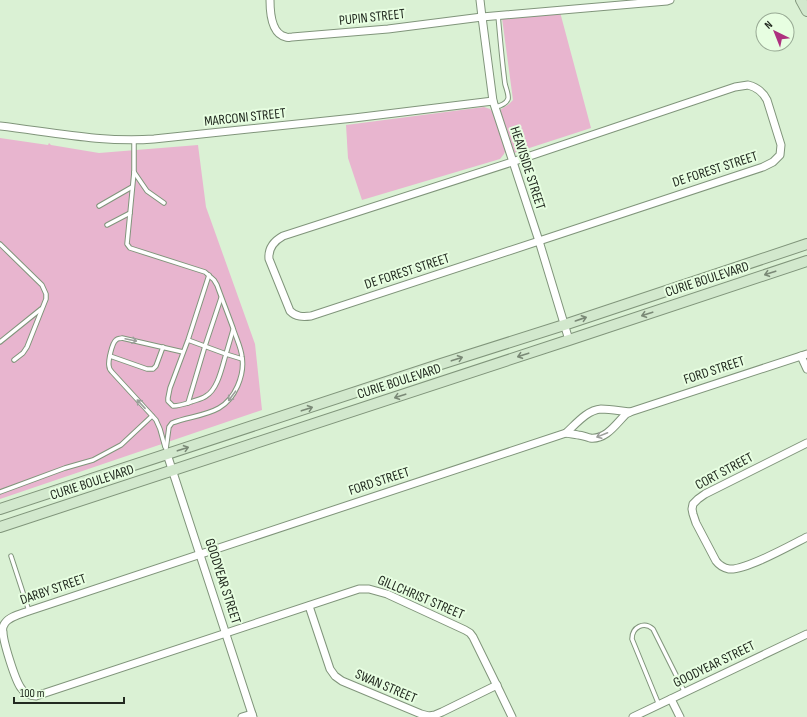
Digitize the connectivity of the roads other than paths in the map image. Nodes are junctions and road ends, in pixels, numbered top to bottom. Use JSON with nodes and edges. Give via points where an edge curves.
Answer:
{"nodes":[{"id":1,"x":270,"y":0,"type":"edge"},
{"id":2,"x":480,"y":0,"type":"edge"},
{"id":3,"x":670,"y":0,"type":"edge"},
{"id":4,"x":801,"y":0,"type":"edge"},
{"id":5,"x":807,"y":11,"type":"edge"},
{"id":6,"x":498,"y":15,"type":"junction"},
{"id":7,"x":482,"y":16,"type":"junction"},
{"id":8,"x":494,"y":104,"type":"junction"},
{"id":9,"x":0,"y":126,"type":"edge"},
{"id":10,"x":134,"y":141,"type":"junction"},
{"id":11,"x":512,"y":162,"type":"junction"},
{"id":12,"x":134,"y":172,"type":"junction"},
{"id":13,"x":132,"y":187,"type":"junction"},
{"id":14,"x":164,"y":203,"type":"dead end"},
{"id":15,"x":99,"y":206,"type":"dead end"},
{"id":16,"x":130,"y":213,"type":"junction"},
{"id":17,"x":107,"y":225,"type":"dead end"},
{"id":18,"x":538,"y":241,"type":"junction"},
{"id":19,"x":0,"y":244,"type":"edge"},
{"id":20,"x":806,"y":247,"type":"edge"},
{"id":21,"x":807,"y":260,"type":"edge"},
{"id":22,"x":209,"y":275,"type":"junction"},
{"id":23,"x":694,"y":282,"type":"junction"},
{"id":24,"x":222,"y":297,"type":"junction"},
{"id":25,"x":699,"y":297,"type":"junction"},
{"id":26,"x":42,"y":308,"type":"junction"},
{"id":27,"x":564,"y":325,"type":"junction"},
{"id":28,"x":233,"y":329,"type":"junction"},
{"id":29,"x":188,"y":340,"type":"junction"},
{"id":30,"x":569,"y":340,"type":"junction"},
{"id":31,"x":0,"y":342,"type":"edge"},
{"id":32,"x":205,"y":346,"type":"junction"},
{"id":33,"x":163,"y":347,"type":"junction"},
{"id":34,"x":183,"y":352,"type":"junction"},
{"id":35,"x":226,"y":354,"type":"junction"},
{"id":36,"x":804,"y":355,"type":"edge"},
{"id":37,"x":110,"y":356,"type":"junction"},
{"id":38,"x":242,"y":359,"type":"junction"},
{"id":39,"x":14,"y":360,"type":"dead end"},
{"id":40,"x":441,"y":364,"type":"junction"},
{"id":41,"x":807,"y":369,"type":"edge"},
{"id":42,"x":447,"y":380,"type":"junction"},
{"id":43,"x":188,"y":403,"type":"junction"},
{"id":44,"x":630,"y":412,"type":"junction"},
{"id":45,"x":152,"y":416,"type":"junction"},
{"id":46,"x":260,"y":424,"type":"junction"},
{"id":47,"x":566,"y":433,"type":"junction"},
{"id":48,"x":266,"y":440,"type":"junction"},
{"id":49,"x":807,"y":443,"type":"edge"},
{"id":50,"x":166,"y":452,"type":"junction"},
{"id":51,"x":172,"y":470,"type":"junction"},
{"id":52,"x":0,"y":492,"type":"edge"},
{"id":53,"x":0,"y":509,"type":"edge"},
{"id":54,"x":0,"y":527,"type":"edge"},
{"id":55,"x":807,"y":537,"type":"edge"},
{"id":56,"x":200,"y":554,"type":"junction"},
{"id":57,"x":11,"y":556,"type":"dead end"},
{"id":58,"x":309,"y":606,"type":"junction"},
{"id":59,"x":29,"y":611,"type":"junction"},
{"id":60,"x":226,"y":633,"type":"junction"},
{"id":61,"x":807,"y":634,"type":"edge"},
{"id":62,"x":497,"y":685,"type":"junction"},
{"id":63,"x":685,"y":693,"type":"junction"},
{"id":64,"x":671,"y":699,"type":"junction"},
{"id":65,"x":659,"y":705,"type":"junction"},
{"id":66,"x":253,"y":716,"type":"edge"},
{"id":67,"x":242,"y":717,"type":"edge"},
{"id":68,"x":512,"y":717,"type":"edge"},
{"id":69,"x":633,"y":717,"type":"edge"},
{"id":70,"x":680,"y":717,"type":"edge"}],
"edges":[{"from":1,"to":7,"type":"street","name":"PUPIN STREET","via":[[274,26],[286,37],[388,29]]},
{"from":2,"to":7,"type":"street","name":"HEAVISIDE STREET"},
{"from":3,"to":6,"type":"street","name":"PUPIN STREET"},
{"from":4,"to":5,"type":"street"},
{"from":6,"to":7,"type":"street","name":"PUPIN STREET"},
{"from":6,"to":8,"type":"lane","via":[[508,96],[502,105]]},
{"from":7,"to":8,"type":"street","name":"HEAVISIDE STREET"},
{"from":8,"to":10,"type":"street","name":"MARCONI STREET"},
{"from":8,"to":11,"type":"street","name":"HEAVISIDE STREET"},
{"from":9,"to":10,"type":"street","name":"MARCONI STREET"},
{"from":10,"to":12,"type":"lane"},
{"from":11,"to":18,"type":"street","name":"HEAVISIDE STREET"},
{"from":11,"to":18,"type":"street","name":"DE FOREST STREET","via":[[283,236],[275,241],[269,259],[290,311],[305,317]]},
{"from":11,"to":18,"type":"street","name":"DE FOREST STREET","via":[[735,87],[752,86],[767,100],[781,145],[780,155],[769,165]]},
{"from":12,"to":13,"type":"lane"},
{"from":12,"to":14,"type":"lane","via":[[145,189]]},
{"from":13,"to":15,"type":"lane"},
{"from":13,"to":16,"type":"lane"},
{"from":16,"to":17,"type":"lane"},
{"from":16,"to":22,"type":"lane","via":[[128,246]]},
{"from":18,"to":27,"type":"street","name":"HEAVISIDE STREET"},
{"from":19,"to":26,"type":"lane","via":[[42,285],[46,299]]},
{"from":20,"to":23,"type":"street","name":"CURIE BOULEVARD"},
{"from":21,"to":25,"type":"street","name":"CURIE BOULEVARD","one_way":true},
{"from":22,"to":24,"type":"lane"},
{"from":22,"to":29,"type":"lane"},
{"from":23,"to":25,"type":"street"},
{"from":27,"to":23,"type":"street","name":"CURIE BOULEVARD","one_way":true},
{"from":24,"to":28,"type":"lane"},
{"from":24,"to":32,"type":"lane"},
{"from":25,"to":30,"type":"street","name":"CURIE BOULEVARD","one_way":true},
{"from":26,"to":31,"type":"lane"},
{"from":26,"to":39,"type":"lane","via":[[27,347]]},
{"from":27,"to":30,"type":"street","name":"HEAVISIDE STREET"},
{"from":40,"to":27,"type":"street","name":"CURIE BOULEVARD","one_way":true},
{"from":28,"to":35,"type":"lane"},
{"from":28,"to":38,"type":"lane"},
{"from":29,"to":32,"type":"lane"},
{"from":29,"to":34,"type":"lane"},
{"from":30,"to":42,"type":"street","name":"CURIE BOULEVARD","one_way":true},
{"from":32,"to":35,"type":"lane"},
{"from":32,"to":43,"type":"lane"},
{"from":33,"to":34,"type":"lane"},
{"from":37,"to":33,"type":"lane","one_way":true,"via":[[114,342],[122,338]]},
{"from":33,"to":37,"type":"lane","via":[[153,369]]},
{"from":34,"to":43,"type":"lane","via":[[168,401],[173,406]]},
{"from":35,"to":38,"type":"lane"},
{"from":35,"to":43,"type":"lane","via":[[217,384],[209,395]]},
{"from":36,"to":41,"type":"street"},
{"from":36,"to":44,"type":"street","name":"FORD STREET"},
{"from":45,"to":37,"type":"lane","one_way":true,"via":[[112,372],[109,365]]},
{"from":38,"to":50,"type":"lane","one_way":true,"via":[[240,380],[235,393],[211,412],[172,423],[169,427]]},
{"from":40,"to":42,"type":"street"},
{"from":46,"to":40,"type":"street","name":"CURIE BOULEVARD","one_way":true},
{"from":42,"to":48,"type":"street","name":"CURIE BOULEVARD","one_way":true},
{"from":44,"to":47,"type":"street","name":"FORD STREET","via":[[594,410]]},
{"from":44,"to":47,"type":"street","name":"FORD STREET","one_way":true,"via":[[607,434],[600,437],[588,438]]},
{"from":45,"to":50,"type":"lane","via":[[158,423]]},
{"from":45,"to":52,"type":"lane","via":[[121,444],[93,460]]},
{"from":46,"to":48,"type":"street"},
{"from":50,"to":46,"type":"street","name":"CURIE BOULEVARD","one_way":true},
{"from":47,"to":56,"type":"street","name":"FORD STREET"},
{"from":48,"to":51,"type":"street","name":"CURIE BOULEVARD"},
{"from":49,"to":55,"type":"street","name":"CORT STREET","via":[[705,494],[693,504],[692,509],[696,524],[716,561],[730,569],[752,564]]},
{"from":50,"to":51,"type":"street","name":"GOODYEAR STREET"},
{"from":50,"to":53,"type":"street","name":"CURIE BOULEVARD"},
{"from":51,"to":54,"type":"street","name":"CURIE BOULEVARD"},
{"from":51,"to":56,"type":"street","name":"GOODYEAR STREET"},
{"from":56,"to":59,"type":"street","name":"DARBY STREET"},
{"from":56,"to":60,"type":"street","name":"GOODYEAR STREET"},
{"from":57,"to":59,"type":"lane"},
{"from":58,"to":60,"type":"street","name":"GILLCHRIST STREET"},
{"from":58,"to":62,"type":"street","name":"GILLCHRIST STREET","via":[[359,589],[387,594],[470,633]]},
{"from":58,"to":62,"type":"street","name":"SWAN STREET","via":[[330,669],[335,676],[415,712],[434,716]]},
{"from":59,"to":60,"type":"street","name":"DARBY STREET","via":[[8,619],[2,631],[16,679],[27,694],[33,696]]},
{"from":60,"to":66,"type":"street","name":"GOODYEAR STREET"},
{"from":61,"to":63,"type":"street","name":"GOODYEAR STREET"},
{"from":62,"to":68,"type":"street","name":"GILLCHRIST STREET"},
{"from":63,"to":64,"type":"street","name":"GOODYEAR STREET"},
{"from":63,"to":65,"type":"lane","via":[[653,629],[641,625],[632,635],[632,639]]},
{"from":64,"to":65,"type":"street","name":"GOODYEAR STREET"},
{"from":64,"to":70,"type":"street"},
{"from":65,"to":69,"type":"street","name":"GOODYEAR STREET"},
{"from":66,"to":67,"type":"street"}]}
